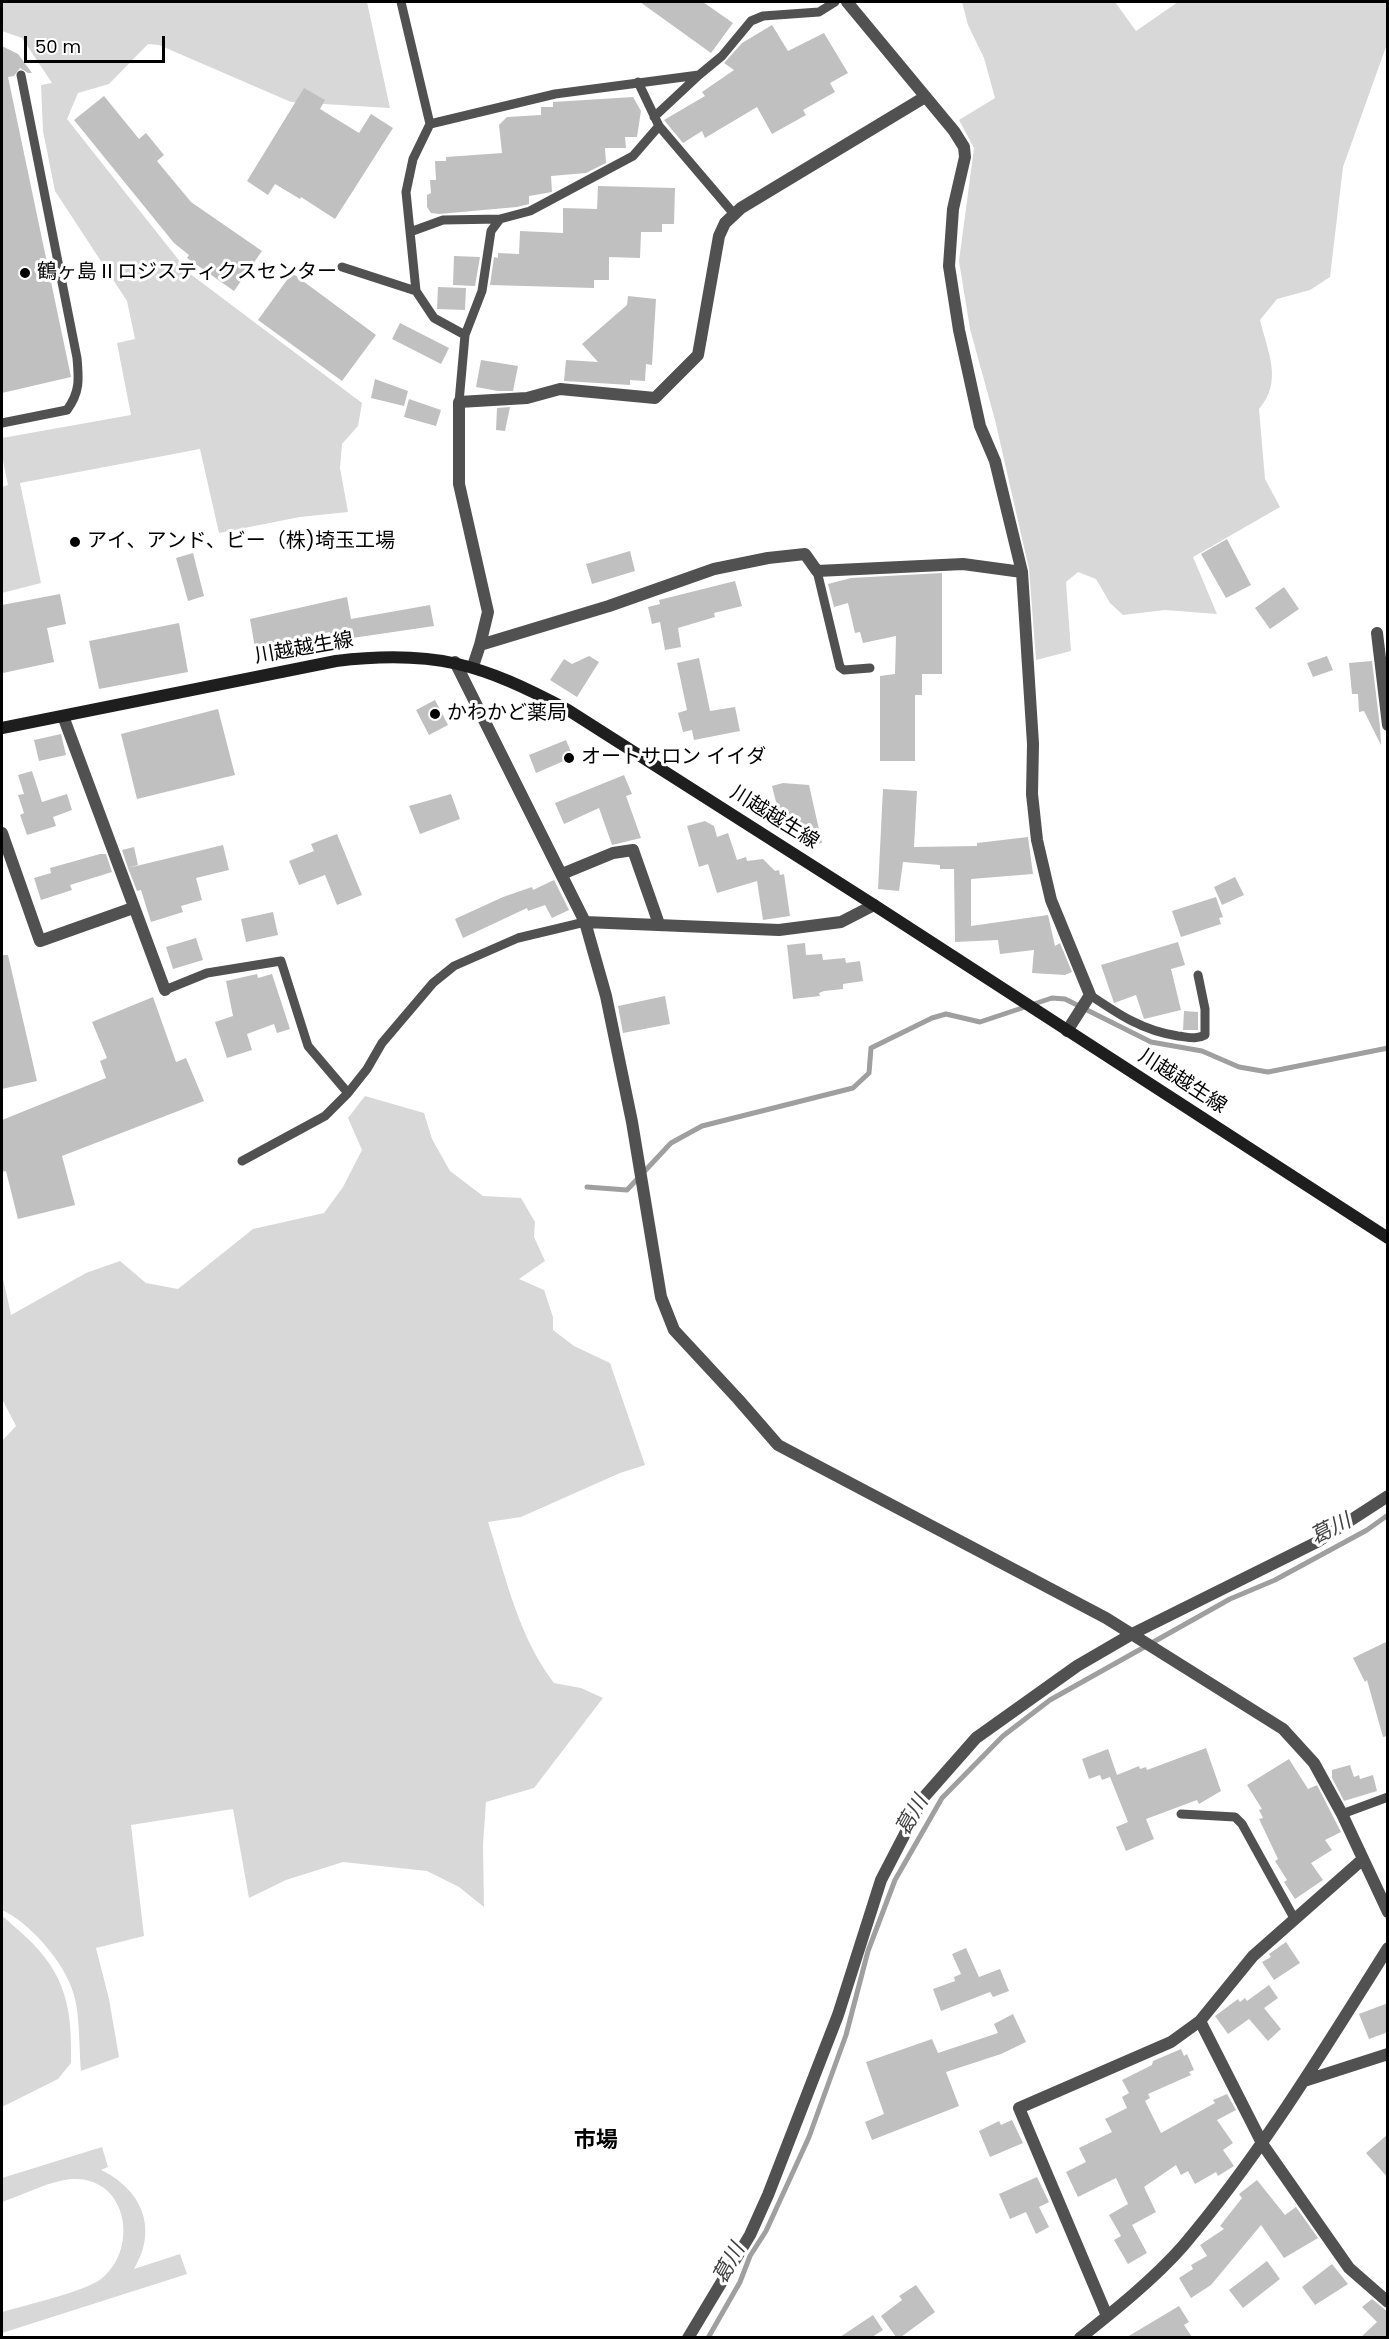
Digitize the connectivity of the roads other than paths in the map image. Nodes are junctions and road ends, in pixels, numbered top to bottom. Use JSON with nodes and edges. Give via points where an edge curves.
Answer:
{"nodes":[{"id":1,"x":401,"y":2,"type":"edge"},
{"id":2,"x":835,"y":2,"type":"edge"},
{"id":3,"x":847,"y":2,"type":"edge"},
{"id":4,"x":21,"y":75,"type":"dead end"},
{"id":5,"x":699,"y":75,"type":"junction"},
{"id":6,"x":638,"y":82,"type":"junction"},
{"id":7,"x":925,"y":97,"type":"junction"},
{"id":8,"x":656,"y":121,"type":"junction"},
{"id":9,"x":430,"y":124,"type":"junction"},
{"id":10,"x":734,"y":214,"type":"junction"},
{"id":11,"x":500,"y":219,"type":"junction"},
{"id":12,"x":410,"y":231,"type":"junction"},
{"id":13,"x":342,"y":267,"type":"dead end"},
{"id":14,"x":416,"y":291,"type":"junction"},
{"id":15,"x":465,"y":335,"type":"junction"},
{"id":16,"x":459,"y":402,"type":"junction"},
{"id":17,"x":2,"y":423,"type":"edge"},
{"id":18,"x":818,"y":571,"type":"junction"},
{"id":19,"x":1022,"y":572,"type":"junction"},
{"id":20,"x":1377,"y":633,"type":"dead end"},
{"id":21,"x":480,"y":645,"type":"junction"},
{"id":22,"x":455,"y":662,"type":"junction"},
{"id":23,"x":473,"y":666,"type":"junction"},
{"id":24,"x":870,"y":668,"type":"dead end"},
{"id":25,"x":63,"y":716,"type":"junction"},
{"id":26,"x":1388,"y":725,"type":"edge"},
{"id":27,"x":2,"y":728,"type":"edge"},
{"id":28,"x":2,"y":833,"type":"edge"},
{"id":29,"x":562,"y":874,"type":"junction"},
{"id":30,"x":874,"y":905,"type":"junction"},
{"id":31,"x":132,"y":908,"type":"junction"},
{"id":32,"x":585,"y":922,"type":"junction"},
{"id":33,"x":659,"y":924,"type":"junction"},
{"id":34,"x":1198,"y":975,"type":"dead end"},
{"id":35,"x":165,"y":990,"type":"joint"},
{"id":36,"x":1090,"y":994,"type":"junction"},
{"id":37,"x":1067,"y":1031,"type":"junction"},
{"id":38,"x":348,"y":1093,"type":"junction"},
{"id":39,"x":242,"y":1161,"type":"dead end"},
{"id":40,"x":1388,"y":1238,"type":"edge"},
{"id":41,"x":1388,"y":1496,"type":"edge"},
{"id":42,"x":1132,"y":1634,"type":"junction"},
{"id":43,"x":1388,"y":1797,"type":"edge"},
{"id":44,"x":1181,"y":1814,"type":"dead end"},
{"id":45,"x":1342,"y":1814,"type":"junction"},
{"id":46,"x":1363,"y":1858,"type":"junction"},
{"id":47,"x":1388,"y":1912,"type":"edge"},
{"id":48,"x":1294,"y":1918,"type":"junction"},
{"id":49,"x":1388,"y":1948,"type":"edge"},
{"id":50,"x":1200,"y":2021,"type":"junction"},
{"id":51,"x":1388,"y":2054,"type":"edge"},
{"id":52,"x":1304,"y":2081,"type":"junction"},
{"id":53,"x":1263,"y":2145,"type":"junction"},
{"id":54,"x":1388,"y":2302,"type":"edge"},
{"id":55,"x":1107,"y":2316,"type":"junction"},
{"id":56,"x":688,"y":2337,"type":"edge"},
{"id":57,"x":1080,"y":2337,"type":"edge"}],
"edges":[{"from":1,"to":9,"type":"lane"},
{"from":2,"to":5,"type":"lane","via":[[819,12],[763,16],[751,21],[722,56]]},
{"from":3,"to":7,"type":"street"},
{"from":4,"to":17,"type":"lane","via":[[80,385],[67,410]]},
{"from":5,"to":6,"type":"lane"},
{"from":5,"to":8,"type":"lane"},
{"from":6,"to":8,"type":"lane"},
{"from":6,"to":9,"type":"lane","via":[[555,94]]},
{"from":7,"to":10,"type":"street"},
{"from":7,"to":19,"type":"street","via":[[964,147],[965,166],[953,209],[949,245],[952,284],[980,426],[999,472]]},
{"from":8,"to":10,"type":"lane"},
{"from":8,"to":11,"type":"lane","via":[[633,156],[530,211]]},
{"from":9,"to":12,"type":"lane","via":[[413,159],[406,192]]},
{"from":10,"to":16,"type":"street","via":[[719,236],[698,355],[655,398],[560,389],[527,398]]},
{"from":11,"to":12,"type":"lane","via":[[443,220]]},
{"from":11,"to":15,"type":"lane","via":[[491,231],[482,291]]},
{"from":12,"to":14,"type":"lane"},
{"from":13,"to":14,"type":"lane"},
{"from":14,"to":15,"type":"lane","via":[[435,318]]},
{"from":15,"to":16,"type":"lane"},
{"from":16,"to":21,"type":"street","via":[[459,484],[488,612]]},
{"from":18,"to":19,"type":"street","via":[[963,564]]},
{"from":18,"to":21,"type":"street","via":[[805,554],[714,569]]},
{"from":18,"to":24,"type":"lane","via":[[840,667]]},
{"from":19,"to":36,"type":"street","via":[[1037,840],[1051,900]]},
{"from":20,"to":26,"type":"street"},
{"from":21,"to":23,"type":"street"},
{"from":22,"to":23,"type":"main road","name":"川越越生線"},
{"from":22,"to":25,"type":"main road","name":"川越越生線","via":[[375,656],[336,661]]},
{"from":22,"to":29,"type":"street"},
{"from":23,"to":30,"type":"main road","name":"川越越生線","via":[[517,683],[568,710]]},
{"from":25,"to":27,"type":"main road","name":"川越越生線"},
{"from":25,"to":31,"type":"street"},
{"from":28,"to":31,"type":"street","via":[[40,941]]},
{"from":29,"to":32,"type":"street"},
{"from":29,"to":33,"type":"street","via":[[613,853],[633,850]]},
{"from":30,"to":33,"type":"street","via":[[841,922],[805,928]]},
{"from":30,"to":37,"type":"main road","name":"川越越生線"},
{"from":31,"to":35,"type":"street"},
{"from":32,"to":33,"type":"street"},
{"from":32,"to":38,"type":"lane","via":[[518,938],[454,966],[433,983],[381,1042],[367,1070]]},
{"from":32,"to":42,"type":"street","via":[[632,1122],[661,1297],[674,1330],[778,1445]]},
{"from":34,"to":36,"type":"lane","via":[[1205,1009],[1205,1035],[1198,1039],[1137,1026]]},
{"from":35,"to":38,"type":"lane","via":[[207,973],[281,961],[308,1046]]},
{"from":36,"to":37,"type":"street"},
{"from":37,"to":40,"type":"main road","name":"川越越生線"},
{"from":38,"to":39,"type":"lane","via":[[325,1116]]},
{"from":41,"to":42,"type":"street","via":[[1317,1542]]},
{"from":42,"to":45,"type":"street","via":[[1283,1729],[1314,1763]]},
{"from":42,"to":56,"type":"street","via":[[1077,1666],[976,1738],[924,1797],[880,1880],[834,2026],[768,2195],[750,2235]]},
{"from":43,"to":45,"type":"lane"},
{"from":44,"to":48,"type":"lane","via":[[1235,1817]]},
{"from":45,"to":46,"type":"street"},
{"from":46,"to":47,"type":"street"},
{"from":46,"to":48,"type":"street"},
{"from":48,"to":50,"type":"street","via":[[1253,1956]]},
{"from":49,"to":52,"type":"street"},
{"from":50,"to":53,"type":"street"},
{"from":50,"to":55,"type":"street","via":[[1171,2042],[1020,2108]]},
{"from":51,"to":52,"type":"street"},
{"from":52,"to":53,"type":"street"},
{"from":53,"to":54,"type":"street","via":[[1349,2268]]},
{"from":53,"to":55,"type":"street","via":[[1181,2248]]},
{"from":55,"to":57,"type":"street"}]}
